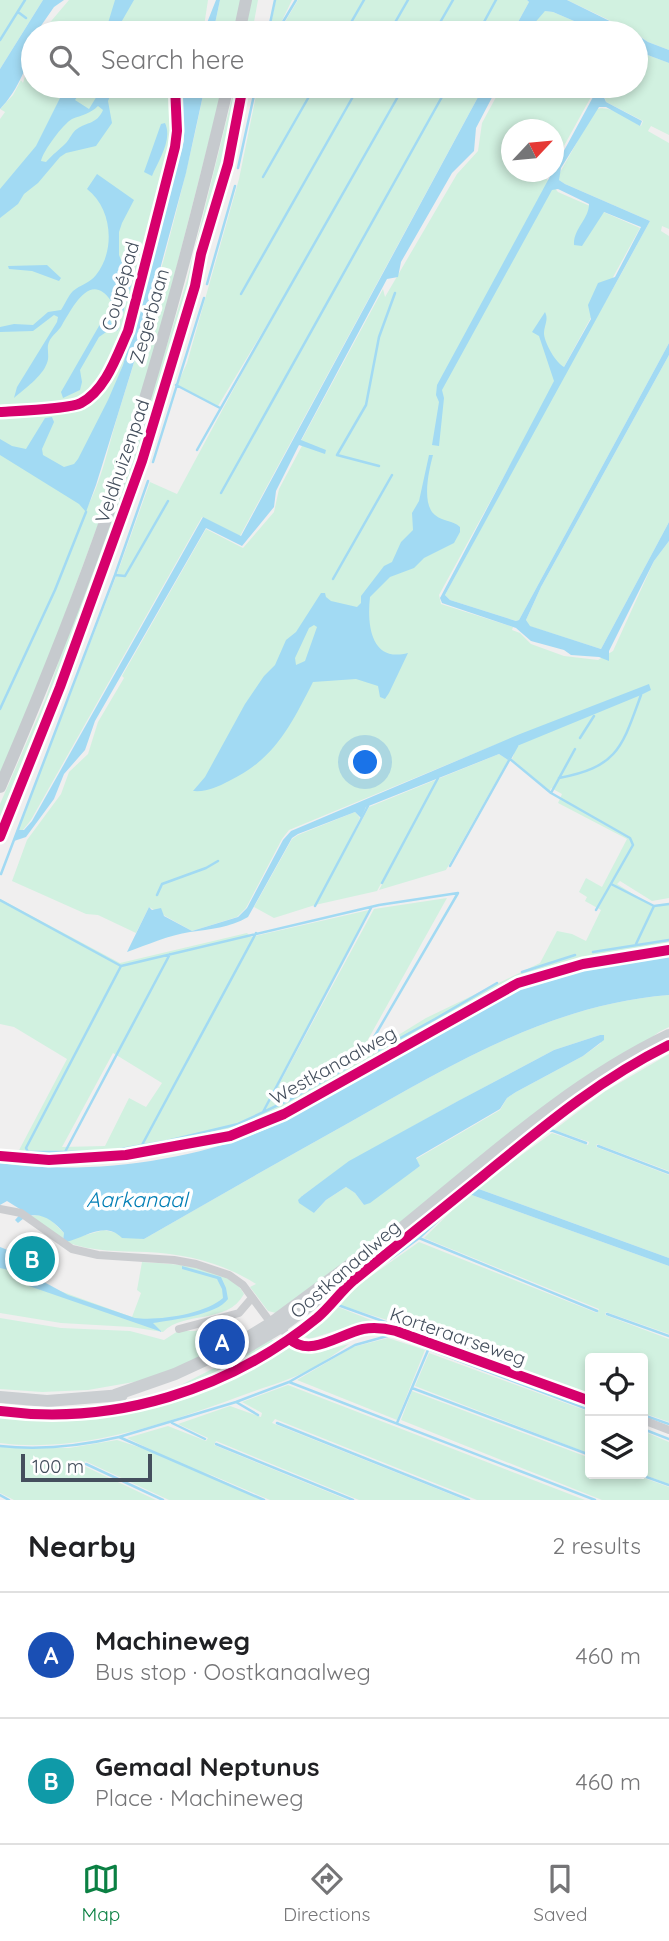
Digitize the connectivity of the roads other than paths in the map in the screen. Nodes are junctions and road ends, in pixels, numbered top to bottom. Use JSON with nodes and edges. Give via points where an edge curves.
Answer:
{"nodes":[{"id":1,"x":246,"y":0,"type":"edge"},
{"id":2,"x":242,"y":21,"type":"edge"},
{"id":3,"x":225,"y":98,"type":"edge"},
{"id":4,"x":0,"y":787,"type":"edge"},
{"id":5,"x":669,"y":950,"type":"edge"},
{"id":6,"x":669,"y":1035,"type":"edge"},
{"id":7,"x":0,"y":1156,"type":"edge"},
{"id":8,"x":0,"y":1209,"type":"edge"},
{"id":9,"x":251,"y":1299,"type":"junction"},
{"id":10,"x":276,"y":1325,"type":"junction"},
{"id":11,"x":179,"y":1329,"type":"dead end"},
{"id":12,"x":0,"y":1397,"type":"edge"},
{"id":13,"x":585,"y":1399,"type":"edge"},
{"id":14,"x":648,"y":1422,"type":"edge"},
{"id":15,"x":669,"y":1430,"type":"edge"}],
"edges":[{"from":1,"to":2,"type":"main road"},
{"from":3,"to":4,"type":"main road","name":"Zegerbaan","via":[[180,279],[120,477],[43,687]]},
{"from":5,"to":7,"type":"street","name":"Westkanaalweg","via":[[583,964],[518,983],[284,1114],[230,1136],[103,1157],[49,1160]]},
{"from":6,"to":10,"type":"main road","name":"Oostkanaalweg","via":[[558,1102],[382,1248]]},
{"from":8,"to":9,"type":"street","via":[[24,1215],[72,1249],[174,1260],[216,1270],[243,1285]]},
{"from":9,"to":10,"type":"street"},
{"from":9,"to":11,"type":"street","via":[[239,1313]]},
{"from":10,"to":12,"type":"main road","name":"Oostkanaalweg","via":[[223,1362],[137,1393],[47,1401]]},
{"from":10,"to":13,"type":"street","name":"Korteraarseweg","via":[[305,1347],[379,1327]]},
{"from":14,"to":15,"type":"street"}]}
